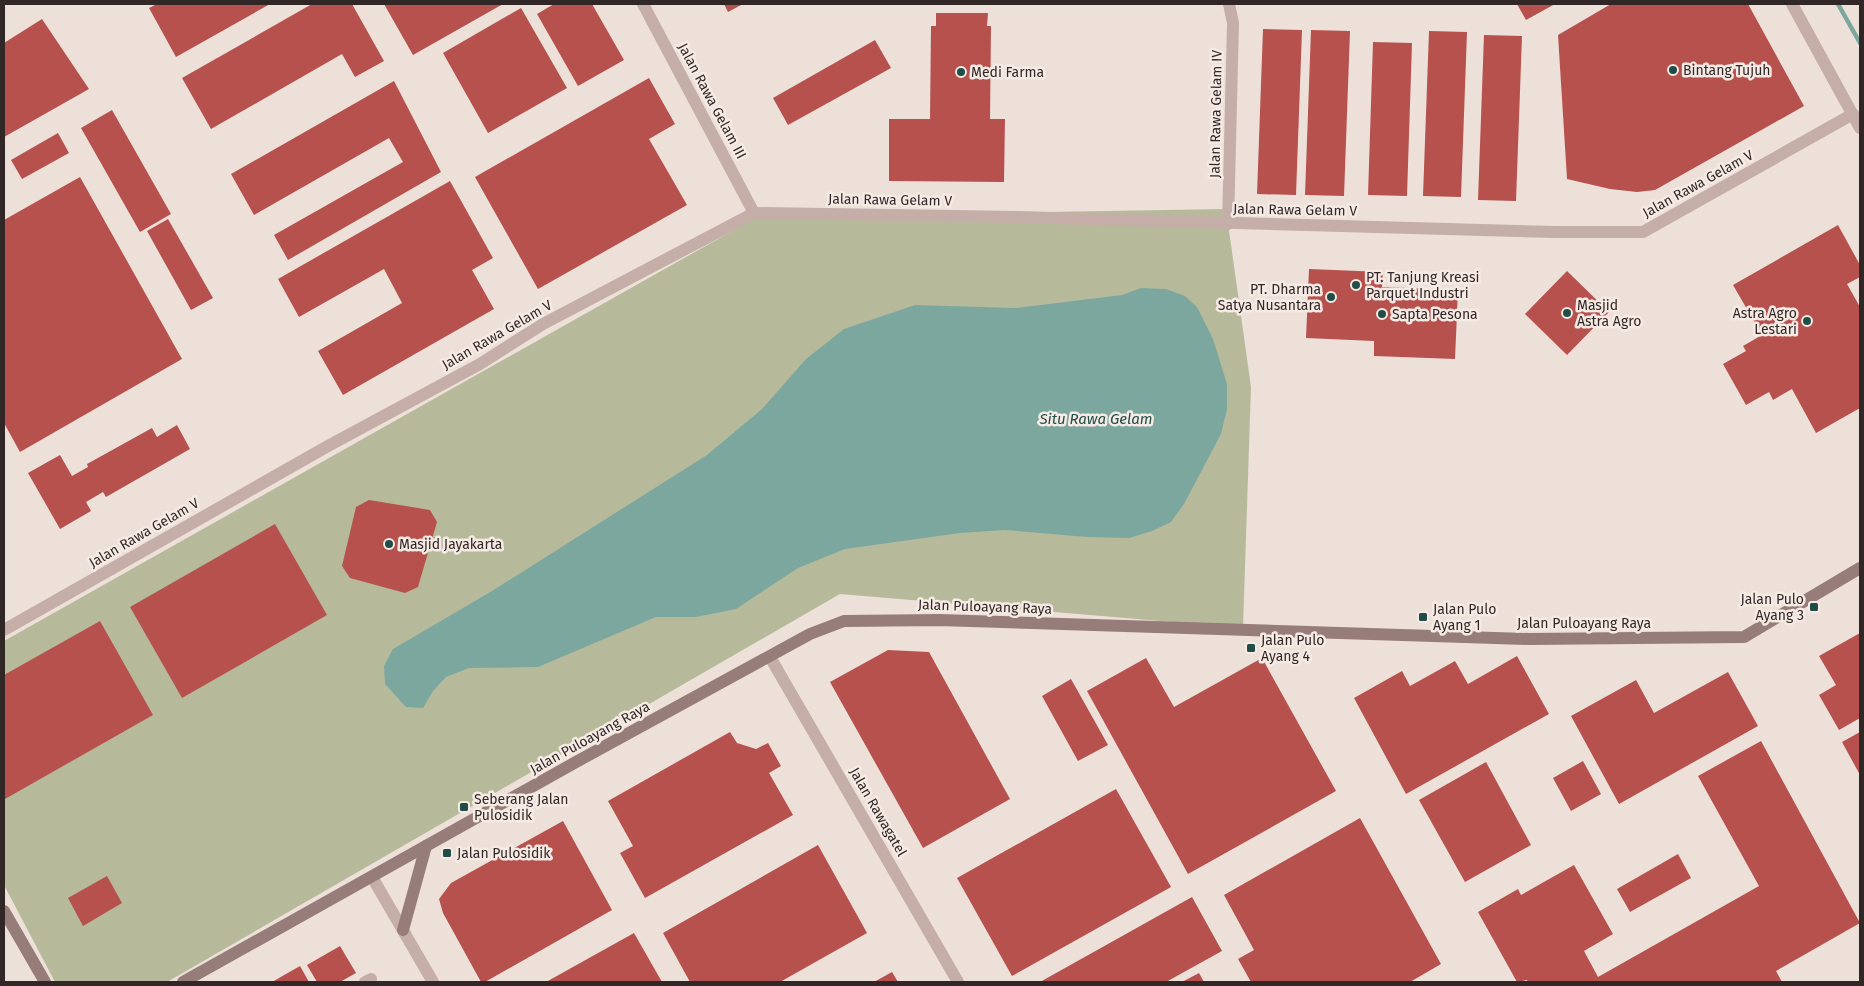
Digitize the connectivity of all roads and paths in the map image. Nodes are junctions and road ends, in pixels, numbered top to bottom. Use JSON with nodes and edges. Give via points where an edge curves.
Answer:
{"nodes":[{"id":1,"x":643,"y":4,"type":"edge"},
{"id":2,"x":1229,"y":4,"type":"edge"},
{"id":3,"x":1792,"y":4,"type":"edge"},
{"id":4,"x":1853,"y":114,"type":"junction"},
{"id":5,"x":1860,"y":128,"type":"edge"},
{"id":6,"x":754,"y":213,"type":"junction"},
{"id":7,"x":1228,"y":224,"type":"junction"},
{"id":8,"x":1860,"y":568,"type":"edge"},
{"id":9,"x":4,"y":630,"type":"edge"},
{"id":10,"x":770,"y":657,"type":"junction"},
{"id":11,"x":426,"y":846,"type":"junction"},
{"id":12,"x":372,"y":877,"type":"junction"},
{"id":13,"x":4,"y":911,"type":"edge"},
{"id":14,"x":403,"y":930,"type":"junction"},
{"id":15,"x":45,"y":982,"type":"edge"},
{"id":16,"x":183,"y":982,"type":"edge"},
{"id":17,"x":433,"y":982,"type":"edge"},
{"id":18,"x":958,"y":982,"type":"edge"}],
"edges":[{"from":1,"to":6,"type":"street","name":"Jalan Rawa Gelam III"},
{"from":2,"to":7,"type":"street","name":"Jalan Rawa Gelam IV","via":[[1233,23]]},
{"from":3,"to":4,"type":"street"},
{"from":4,"to":5,"type":"street"},
{"from":4,"to":7,"type":"street","name":"Jalan Rawa Gelam V","via":[[1643,232]]},
{"from":6,"to":7,"type":"street","name":"Jalan Rawa Gelam V"},
{"from":6,"to":9,"type":"street","name":"Jalan Rawa Gelam V","via":[[543,324],[480,364],[333,443]]},
{"from":8,"to":10,"type":"street","name":"Jalan Puloayang Raya","via":[[1744,637],[1529,639],[871,620],[844,621],[828,626]]},
{"from":10,"to":11,"type":"street","name":"Jalan Puloayang Raya"},
{"from":10,"to":18,"type":"street","name":"Jalan Rawagatel"},
{"from":11,"to":12,"type":"street","name":"Jalan Puloayang Raya"},
{"from":11,"to":14,"type":"street"},
{"from":12,"to":14,"type":"street"},
{"from":12,"to":16,"type":"street","name":"Jalan Puloayang Raya"},
{"from":13,"to":15,"type":"street"},
{"from":14,"to":17,"type":"street"}]}
